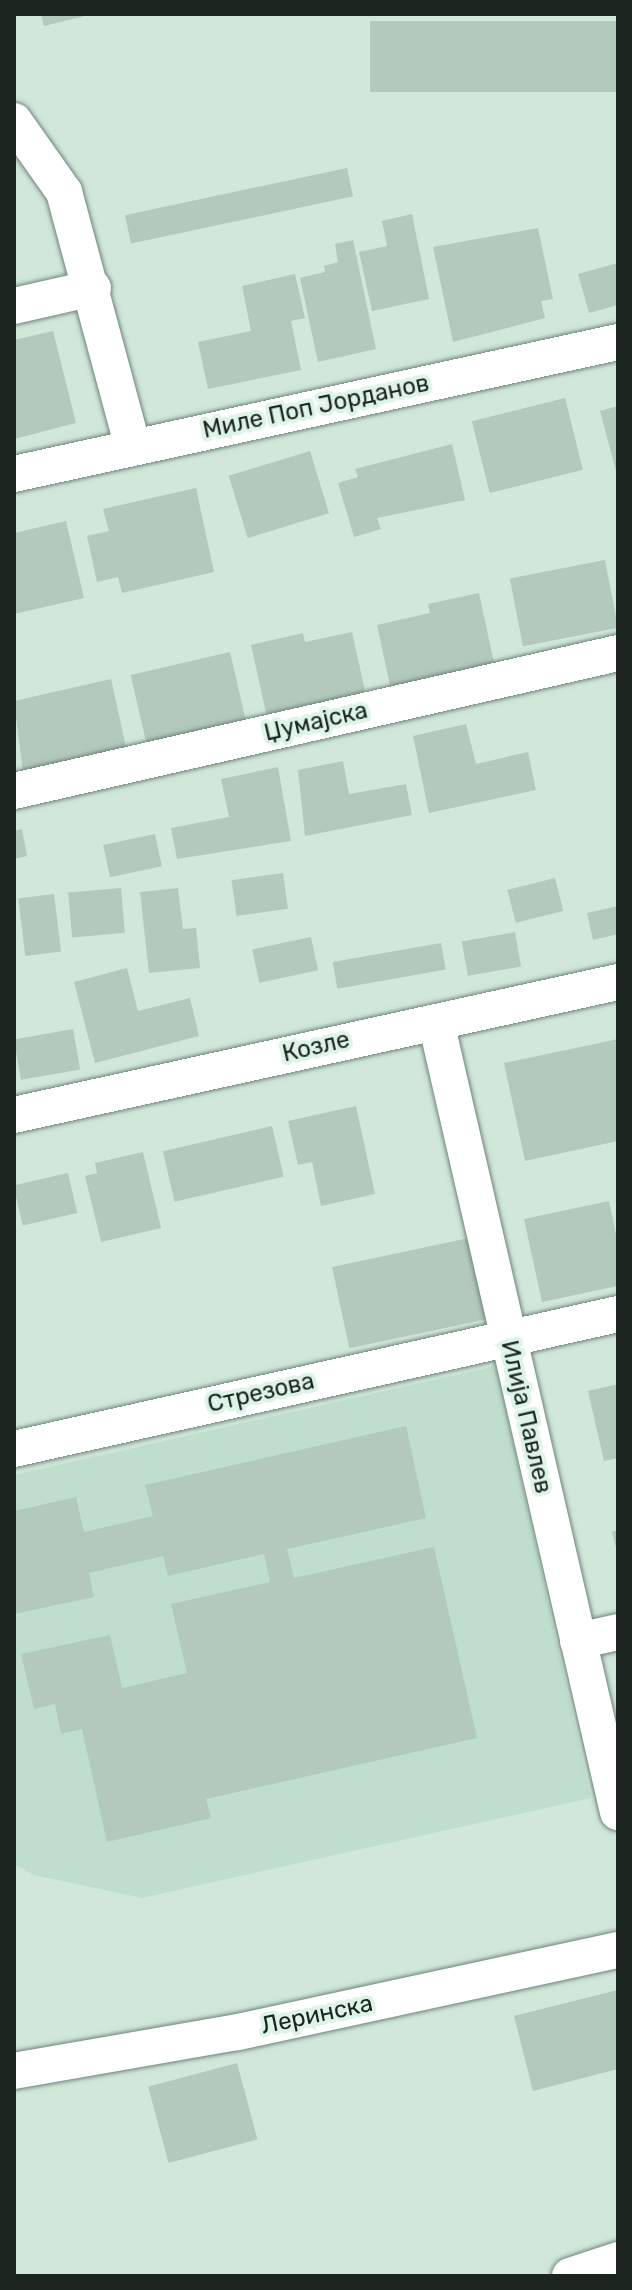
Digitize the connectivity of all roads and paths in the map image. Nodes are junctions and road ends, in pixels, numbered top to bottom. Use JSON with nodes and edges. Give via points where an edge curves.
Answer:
{"nodes":[{"id":1,"x":14,"y":121,"type":"edge"},
{"id":2,"x":93,"y":288,"type":"junction"},
{"id":3,"x":14,"y":306,"type":"edge"},
{"id":4,"x":618,"y":342,"type":"edge"},
{"id":5,"x":133,"y":447,"type":"junction"},
{"id":6,"x":14,"y":474,"type":"edge"},
{"id":7,"x":618,"y":653,"type":"edge"},
{"id":8,"x":14,"y":791,"type":"edge"},
{"id":9,"x":618,"y":982,"type":"edge"},
{"id":10,"x":436,"y":1022,"type":"junction"},
{"id":11,"x":14,"y":1115,"type":"edge"},
{"id":12,"x":618,"y":1314,"type":"edge"},
{"id":13,"x":508,"y":1338,"type":"junction"},
{"id":14,"x":14,"y":1449,"type":"edge"},
{"id":15,"x":618,"y":1632,"type":"edge"},
{"id":16,"x":578,"y":1641,"type":"junction"},
{"id":17,"x":618,"y":1812,"type":"edge"},
{"id":18,"x":618,"y":1950,"type":"edge"},
{"id":19,"x":14,"y":2071,"type":"edge"},
{"id":20,"x":618,"y":2260,"type":"edge"},
{"id":21,"x":570,"y":2276,"type":"edge"}],
"edges":[{"from":1,"to":2,"type":"street","via":[[64,192]]},
{"from":2,"to":3,"type":"street"},
{"from":2,"to":5,"type":"street"},
{"from":4,"to":5,"type":"street","name":"Миле Поп Јорданов"},
{"from":5,"to":6,"type":"street","name":"Миле Поп Јорданов"},
{"from":7,"to":8,"type":"street","name":"Џумајска"},
{"from":9,"to":10,"type":"street","name":"Козле"},
{"from":10,"to":11,"type":"street","name":"Козле"},
{"from":10,"to":13,"type":"street","name":"Илија Павлев"},
{"from":12,"to":13,"type":"street","name":"Стрезова"},
{"from":13,"to":14,"type":"street","name":"Стрезова"},
{"from":13,"to":16,"type":"street","name":"Илија Павлев"},
{"from":15,"to":16,"type":"street"},
{"from":16,"to":17,"type":"street","name":"Илија Павлев"},
{"from":18,"to":19,"type":"street","name":"Леринска","via":[[223,2035]]},
{"from":20,"to":21,"type":"street"}]}
